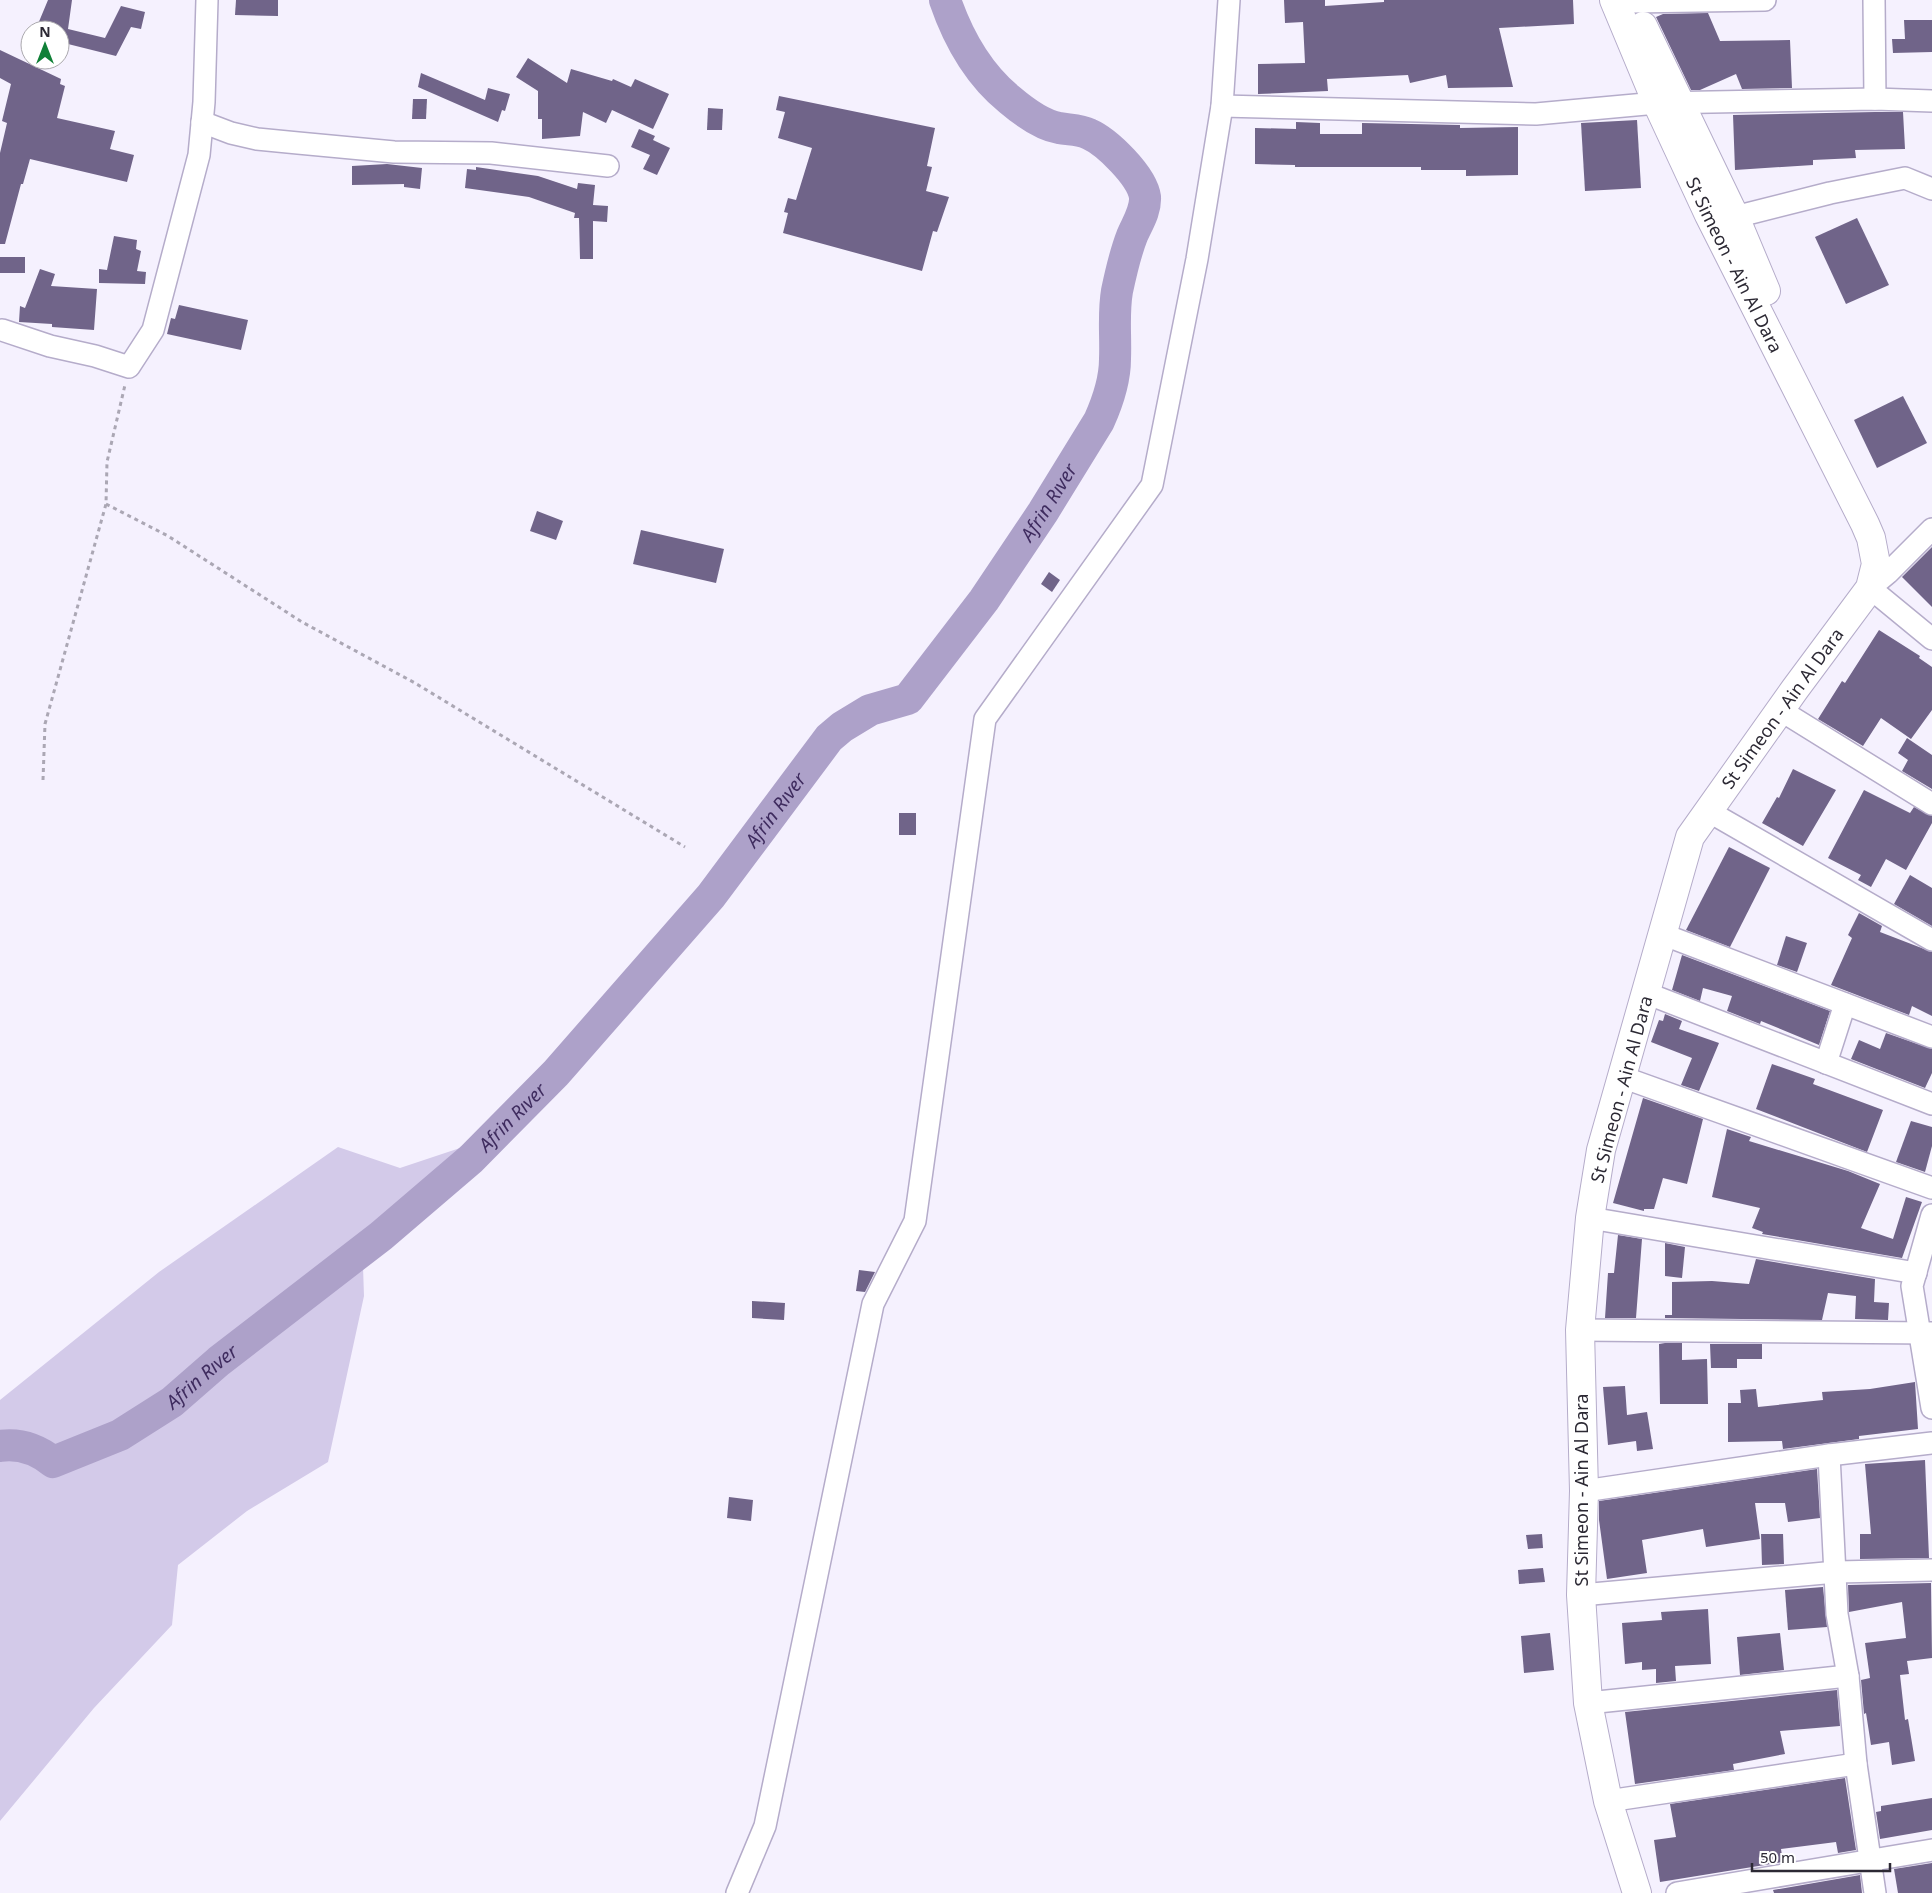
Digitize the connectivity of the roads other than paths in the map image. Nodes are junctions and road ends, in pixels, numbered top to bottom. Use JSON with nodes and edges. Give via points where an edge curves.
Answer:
{"nodes":[{"id":1,"x":207,"y":0,"type":"edge"},
{"id":2,"x":1228,"y":0,"type":"edge"},
{"id":3,"x":1625,"y":0,"type":"edge"},
{"id":4,"x":1754,"y":0,"type":"edge"},
{"id":5,"x":1765,"y":0,"type":"edge"},
{"id":6,"x":1874,"y":0,"type":"edge"},
{"id":7,"x":1875,"y":99,"type":"junction"},
{"id":8,"x":1932,"y":101,"type":"edge"},
{"id":9,"x":1670,"y":103,"type":"junction"},
{"id":10,"x":1222,"y":106,"type":"junction"},
{"id":11,"x":202,"y":122,"type":"junction"},
{"id":12,"x":608,"y":166,"type":"dead end"},
{"id":13,"x":1932,"y":189,"type":"edge"},
{"id":14,"x":1735,"y":216,"type":"junction"},
{"id":15,"x":2,"y":330,"type":"dead end"},
{"id":16,"x":1865,"y":524,"type":"junction"},
{"id":17,"x":1932,"y":529,"type":"edge"},
{"id":18,"x":1870,"y":588,"type":"junction"},
{"id":19,"x":1932,"y":639,"type":"edge"},
{"id":20,"x":1780,"y":710,"type":"junction"},
{"id":21,"x":1932,"y":804,"type":"edge"},
{"id":22,"x":1708,"y":811,"type":"junction"},
{"id":23,"x":1662,"y":934,"type":"junction"},
{"id":24,"x":1932,"y":940,"type":"edge"},
{"id":25,"x":1646,"y":993,"type":"junction"},
{"id":26,"x":1845,"y":1004,"type":"junction"},
{"id":27,"x":1932,"y":1037,"type":"edge"},
{"id":28,"x":1826,"y":1063,"type":"junction"},
{"id":29,"x":1622,"y":1076,"type":"junction"},
{"id":30,"x":1932,"y":1104,"type":"edge"},
{"id":31,"x":1932,"y":1188,"type":"edge"},
{"id":32,"x":1932,"y":1214,"type":"edge"},
{"id":33,"x":1590,"y":1218,"type":"junction"},
{"id":34,"x":1916,"y":1273,"type":"junction"},
{"id":35,"x":1580,"y":1330,"type":"junction"},
{"id":36,"x":1926,"y":1333,"type":"edge"},
{"id":37,"x":1932,"y":1408,"type":"edge"},
{"id":38,"x":1932,"y":1443,"type":"edge"},
{"id":39,"x":1829,"y":1455,"type":"junction"},
{"id":40,"x":1584,"y":1491,"type":"junction"},
{"id":41,"x":1932,"y":1570,"type":"edge"},
{"id":42,"x":1836,"y":1572,"type":"junction"},
{"id":43,"x":1581,"y":1595,"type":"junction"},
{"id":44,"x":1848,"y":1676,"type":"junction"},
{"id":45,"x":1588,"y":1703,"type":"junction"},
{"id":46,"x":1856,"y":1764,"type":"junction"},
{"id":47,"x":1608,"y":1801,"type":"junction"},
{"id":48,"x":1932,"y":1850,"type":"edge"},
{"id":49,"x":1871,"y":1861,"type":"junction"},
{"id":50,"x":738,"y":1893,"type":"edge"},
{"id":51,"x":1638,"y":1893,"type":"edge"},
{"id":52,"x":1677,"y":1893,"type":"edge"},
{"id":53,"x":1874,"y":1893,"type":"edge"}],
"edges":[{"from":1,"to":11,"type":"street"},
{"from":2,"to":10,"type":"street"},
{"from":3,"to":4,"type":"street"},
{"from":3,"to":9,"type":"main road","name":"St Simeon - Ain Al Dara"},
{"from":4,"to":5,"type":"street"},
{"from":6,"to":7,"type":"street"},
{"from":7,"to":8,"type":"street"},
{"from":7,"to":9,"type":"street"},
{"from":9,"to":10,"type":"street","via":[[1536,114]]},
{"from":9,"to":14,"type":"main road","name":"St Simeon - Ain Al Dara"},
{"from":9,"to":16,"type":"main road","name":"St Simeon - Ain Al Dara","via":[[1709,215]]},
{"from":10,"to":50,"type":"street","via":[[1197,259],[1152,485],[985,719],[915,1221],[873,1304],[765,1826]]},
{"from":11,"to":12,"type":"street","via":[[257,139],[394,152],[491,153]]},
{"from":11,"to":15,"type":"street","via":[[199,155],[153,330],[129,367]]},
{"from":13,"to":14,"type":"street","via":[[1904,178]]},
{"from":14,"to":16,"type":"main road","name":"St Simeon - Ain Al Dara","via":[[1765,290],[1841,442],[1855,478]]},
{"from":16,"to":18,"type":"main road","name":"St Simeon - Ain Al Dara","via":[[1876,564]]},
{"from":17,"to":18,"type":"street"},
{"from":18,"to":19,"type":"street"},
{"from":18,"to":20,"type":"main road","name":"St Simeon - Ain Al Dara"},
{"from":20,"to":21,"type":"street"},
{"from":20,"to":22,"type":"main road","name":"St Simeon - Ain Al Dara"},
{"from":22,"to":23,"type":"main road","name":"St Simeon - Ain Al Dara","via":[[1690,837]]},
{"from":22,"to":24,"type":"street"},
{"from":23,"to":25,"type":"main road","name":"St Simeon - Ain Al Dara"},
{"from":23,"to":26,"type":"street"},
{"from":25,"to":28,"type":"street"},
{"from":25,"to":29,"type":"main road","name":"St Simeon - Ain Al Dara"},
{"from":26,"to":27,"type":"street"},
{"from":26,"to":28,"type":"street"},
{"from":28,"to":30,"type":"street"},
{"from":29,"to":31,"type":"street"},
{"from":29,"to":33,"type":"main road","name":"St Simeon - Ain Al Dara","via":[[1601,1150]]},
{"from":32,"to":34,"type":"street"},
{"from":33,"to":34,"type":"street"},
{"from":33,"to":35,"type":"main road","name":"St Simeon - Ain Al Dara"},
{"from":34,"to":36,"type":"street","via":[[1912,1286]]},
{"from":35,"to":36,"type":"street"},
{"from":35,"to":40,"type":"main road","name":"St Simeon - Ain Al Dara"},
{"from":36,"to":37,"type":"street"},
{"from":38,"to":39,"type":"street"},
{"from":39,"to":40,"type":"street"},
{"from":39,"to":42,"type":"street"},
{"from":40,"to":43,"type":"main road","name":"St Simeon - Ain Al Dara"},
{"from":41,"to":42,"type":"street"},
{"from":42,"to":43,"type":"street"},
{"from":42,"to":44,"type":"street","via":[[1837,1614]]},
{"from":43,"to":45,"type":"main road","name":"St Simeon - Ain Al Dara"},
{"from":44,"to":45,"type":"street"},
{"from":44,"to":46,"type":"street"},
{"from":45,"to":47,"type":"main road","name":"St Simeon - Ain Al Dara"},
{"from":46,"to":47,"type":"street"},
{"from":46,"to":49,"type":"street"},
{"from":47,"to":51,"type":"main road","name":"St Simeon - Ain Al Dara"},
{"from":48,"to":49,"type":"street"},
{"from":49,"to":52,"type":"street"},
{"from":49,"to":53,"type":"street"}]}
